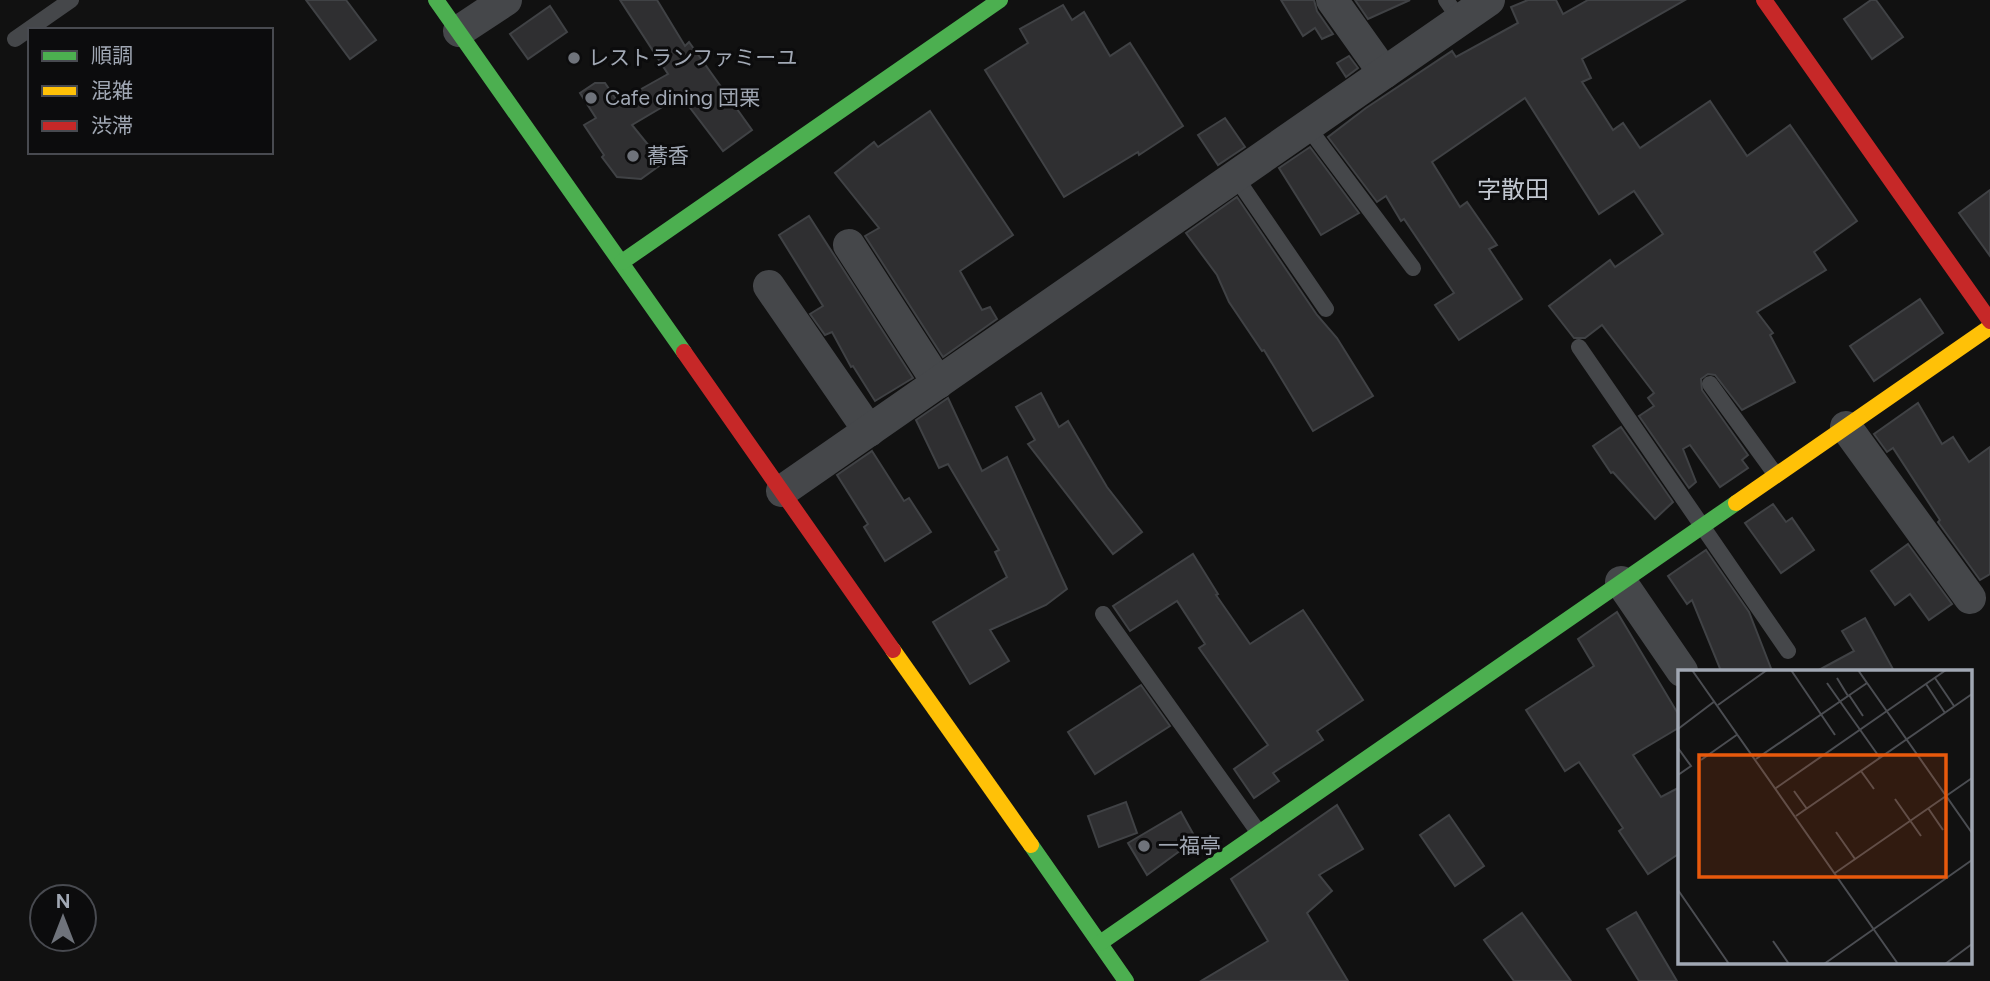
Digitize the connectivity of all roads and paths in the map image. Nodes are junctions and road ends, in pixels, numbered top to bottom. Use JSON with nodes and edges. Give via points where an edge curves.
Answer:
{"nodes":[{"id":1,"x":71,"y":0,"type":"edge"},
{"id":2,"x":436,"y":0,"type":"edge"},
{"id":3,"x":506,"y":0,"type":"edge"},
{"id":4,"x":1000,"y":0,"type":"edge"},
{"id":5,"x":1332,"y":0,"type":"edge"},
{"id":6,"x":1489,"y":0,"type":"edge"},
{"id":7,"x":1764,"y":0,"type":"edge"},
{"id":8,"x":1453,"y":10,"type":"edge"},
{"id":9,"x":31,"y":28,"type":"edge"},
{"id":10,"x":28,"y":30,"type":"edge"},
{"id":11,"x":459,"y":31,"type":"junction"},
{"id":12,"x":15,"y":39,"type":"dead end"},
{"id":13,"x":1384,"y":73,"type":"junction"},
{"id":14,"x":1307,"y":127,"type":"junction"},
{"id":15,"x":1235,"y":176,"type":"junction"},
{"id":16,"x":849,"y":245,"type":"dead end"},
{"id":17,"x":622,"y":261,"type":"junction"},
{"id":18,"x":1413,"y":268,"type":"dead end"},
{"id":19,"x":769,"y":286,"type":"dead end"},
{"id":20,"x":1326,"y":309,"type":"dead end"},
{"id":21,"x":1990,"y":321,"type":"edge"},
{"id":22,"x":1990,"y":327,"type":"edge"},
{"id":23,"x":1579,"y":347,"type":"dead end"},
{"id":24,"x":938,"y":383,"type":"junction"},
{"id":25,"x":1710,"y":384,"type":"dead end"},
{"id":26,"x":1846,"y":427,"type":"junction"},
{"id":27,"x":869,"y":431,"type":"junction"},
{"id":28,"x":1776,"y":475,"type":"junction"},
{"id":29,"x":782,"y":491,"type":"junction"},
{"id":30,"x":1701,"y":527,"type":"junction"},
{"id":31,"x":1621,"y":582,"type":"junction"},
{"id":32,"x":1970,"y":598,"type":"dead end"},
{"id":33,"x":1103,"y":614,"type":"dead end"},
{"id":34,"x":1788,"y":651,"type":"dead end"},
{"id":35,"x":1681,"y":670,"type":"edge"},
{"id":36,"x":1259,"y":833,"type":"junction"},
{"id":37,"x":1100,"y":943,"type":"junction"},
{"id":38,"x":1126,"y":981,"type":"edge"}],
"edges":[{"from":1,"to":9,"type":"lane"},
{"from":2,"to":11,"type":"street"},
{"from":3,"to":11,"type":"street"},
{"from":4,"to":17,"type":"street"},
{"from":5,"to":13,"type":"street"},
{"from":6,"to":8,"type":"street"},
{"from":7,"to":21,"type":"street"},
{"from":8,"to":13,"type":"street"},
{"from":10,"to":12,"type":"lane"},
{"from":11,"to":17,"type":"street"},
{"from":13,"to":14,"type":"street"},
{"from":14,"to":15,"type":"street"},
{"from":14,"to":18,"type":"lane"},
{"from":15,"to":20,"type":"lane"},
{"from":15,"to":24,"type":"street"},
{"from":16,"to":24,"type":"street"},
{"from":17,"to":29,"type":"street"},
{"from":19,"to":27,"type":"street"},
{"from":22,"to":26,"type":"street"},
{"from":23,"to":30,"type":"lane"},
{"from":24,"to":27,"type":"street"},
{"from":25,"to":28,"type":"lane"},
{"from":26,"to":28,"type":"street"},
{"from":26,"to":32,"type":"street"},
{"from":27,"to":29,"type":"street"},
{"from":28,"to":30,"type":"street"},
{"from":29,"to":37,"type":"street"},
{"from":30,"to":31,"type":"street"},
{"from":30,"to":34,"type":"lane"},
{"from":31,"to":35,"type":"street"},
{"from":31,"to":36,"type":"street"},
{"from":33,"to":36,"type":"lane"},
{"from":36,"to":37,"type":"street"},
{"from":37,"to":38,"type":"street"}]}
